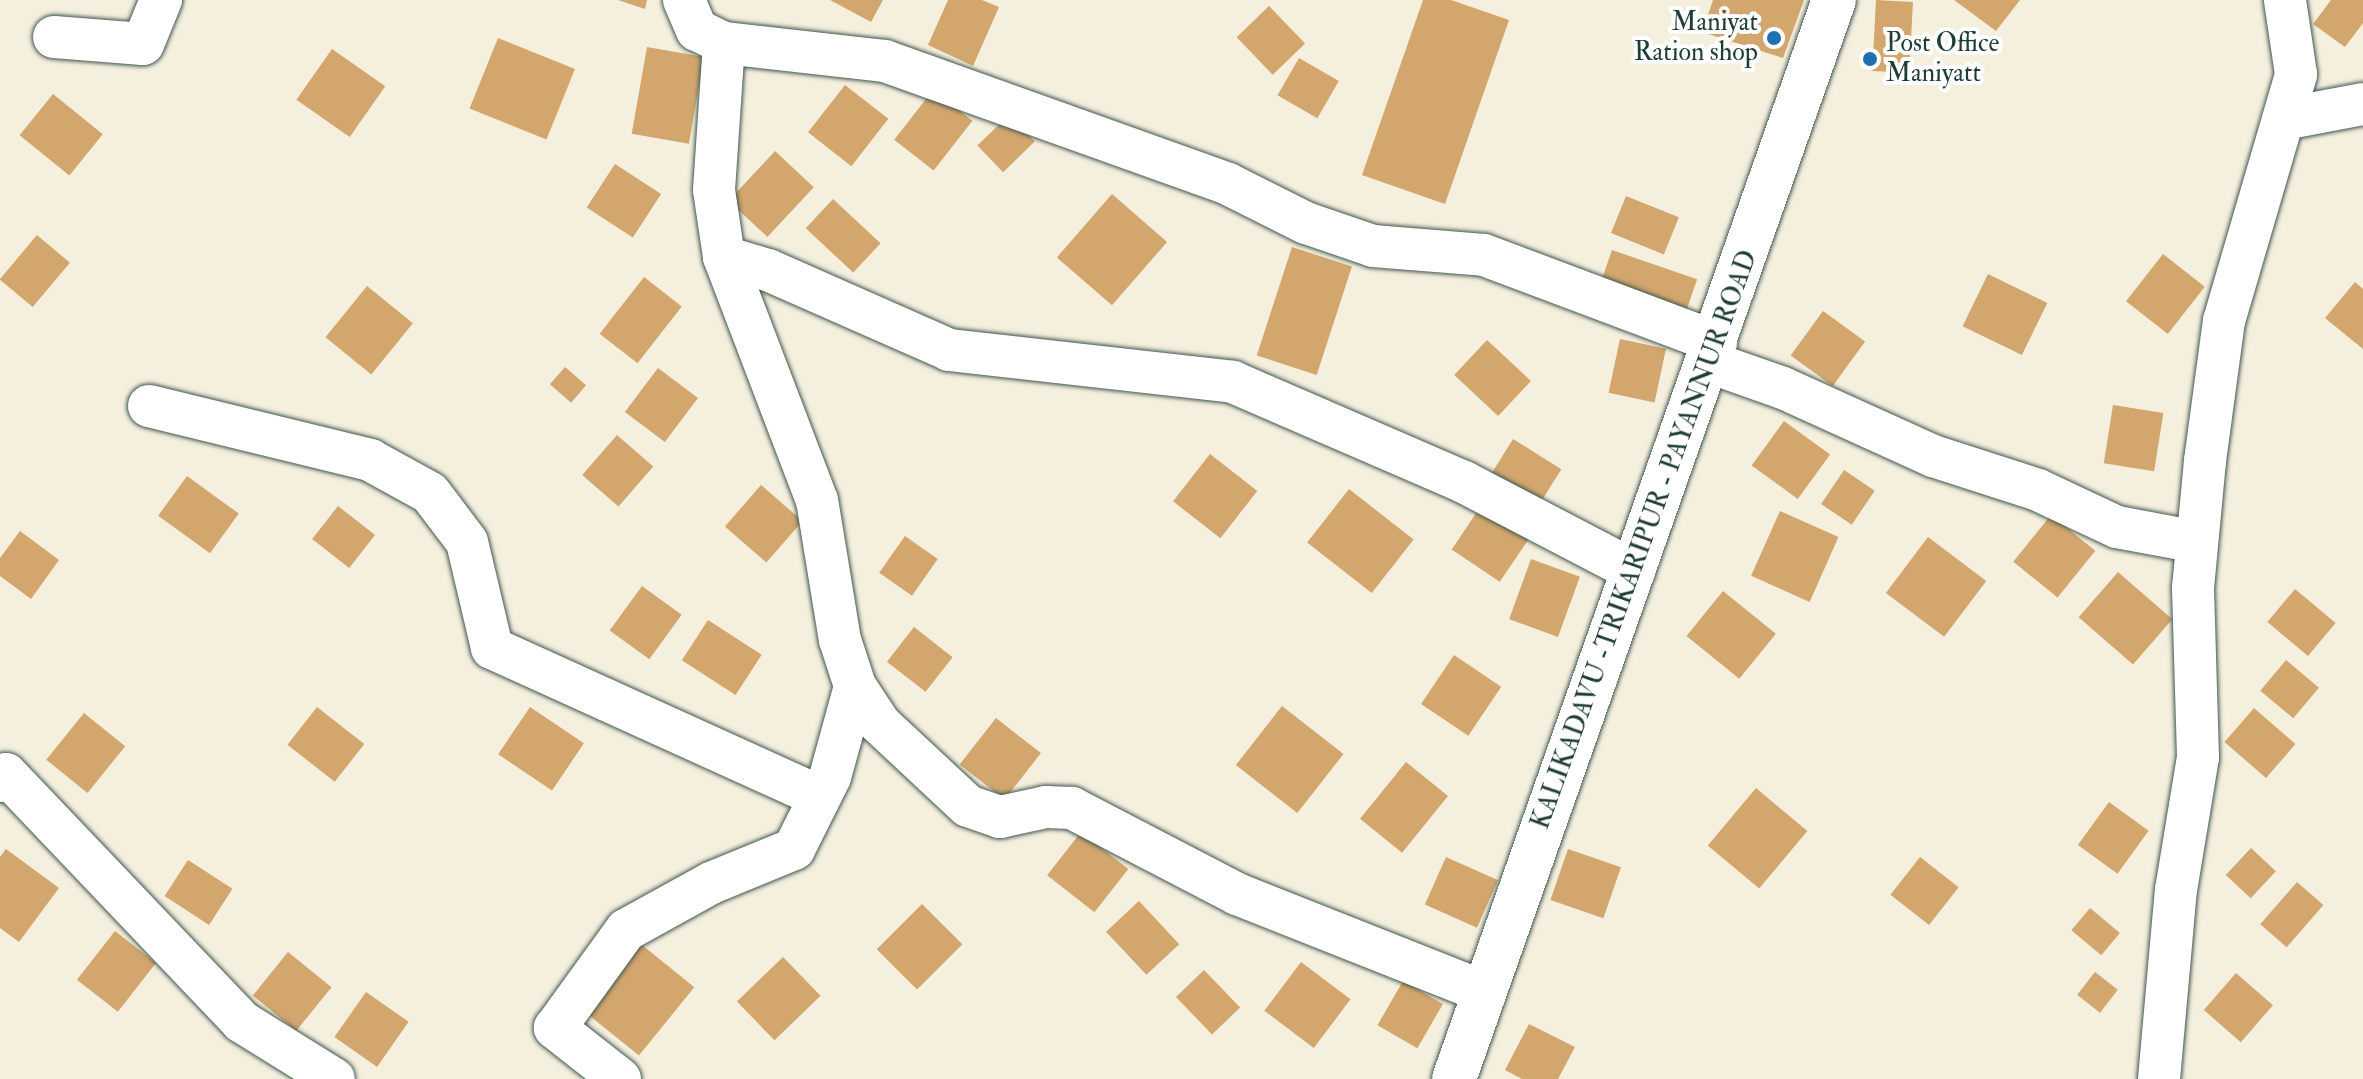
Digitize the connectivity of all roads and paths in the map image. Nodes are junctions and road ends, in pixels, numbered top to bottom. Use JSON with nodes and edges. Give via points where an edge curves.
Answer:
{"nodes":[{"id":1,"x":161,"y":0,"type":"edge"},
{"id":2,"x":684,"y":0,"type":"edge"},
{"id":3,"x":1834,"y":0,"type":"edge"},
{"id":4,"x":2285,"y":0,"type":"edge"},
{"id":5,"x":54,"y":37,"type":"dead end"},
{"id":6,"x":724,"y":43,"type":"junction"},
{"id":7,"x":2363,"y":104,"type":"edge"},
{"id":8,"x":2284,"y":119,"type":"junction"},
{"id":9,"x":724,"y":257,"type":"junction"},
{"id":10,"x":1712,"y":352,"type":"junction"},
{"id":11,"x":149,"y":406,"type":"dead end"},
{"id":12,"x":2197,"y":542,"type":"junction"},
{"id":13,"x":1634,"y":571,"type":"junction"},
{"id":14,"x":855,"y":686,"type":"junction"},
{"id":15,"x":0,"y":781,"type":"edge"},
{"id":16,"x":820,"y":797,"type":"junction"},
{"id":17,"x":1482,"y":991,"type":"junction"},
{"id":18,"x":334,"y":1079,"type":"edge"},
{"id":19,"x":620,"y":1079,"type":"edge"},
{"id":20,"x":1454,"y":1079,"type":"edge"},
{"id":21,"x":2159,"y":1079,"type":"edge"}],
"edges":[{"from":1,"to":5,"type":"street","via":[[143,44]]},
{"from":2,"to":6,"type":"street","via":[[697,30]]},
{"from":3,"to":10,"type":"main road","name":"KALIKADAVU -TRIKARIPUR - PAYANNUR ROAD"},
{"from":4,"to":8,"type":"street","via":[[2296,74]]},
{"from":6,"to":9,"type":"street","via":[[714,190]]},
{"from":6,"to":10,"type":"street","via":[[885,61],[1228,184],[1306,223],[1360,241],[1484,255]]},
{"from":7,"to":8,"type":"street"},
{"from":8,"to":12,"type":"street","via":[[2224,321]]},
{"from":9,"to":13,"type":"street","via":[[768,270],[949,350],[1233,382],[1464,482]]},
{"from":9,"to":14,"type":"street","via":[[817,500],[840,640]]},
{"from":10,"to":12,"type":"street","via":[[1933,456],[2038,490],[2117,527]]},
{"from":10,"to":13,"type":"main road","name":"KALIKADAVU -TRIKARIPUR - PAYANNUR ROAD"},
{"from":11,"to":16,"type":"street","via":[[370,460],[430,493],[467,542],[492,648]]},
{"from":12,"to":21,"type":"street","via":[[2193,588],[2198,757],[2176,890]]},
{"from":13,"to":17,"type":"main road","name":"KALIKADAVU -TRIKARIPUR - PAYANNUR ROAD"},
{"from":14,"to":16,"type":"street"},
{"from":14,"to":17,"type":"street","via":[[880,724],[968,806],[1000,817],[1046,807],[1072,808],[1237,894]]},
{"from":15,"to":18,"type":"street","via":[[6,774],[242,1022]]},
{"from":16,"to":19,"type":"street","via":[[794,849],[711,883],[626,930],[555,1028]]},
{"from":17,"to":20,"type":"main road","name":"KALIKADAVU -TRIKARIPUR - PAYANNUR ROAD"}]}
